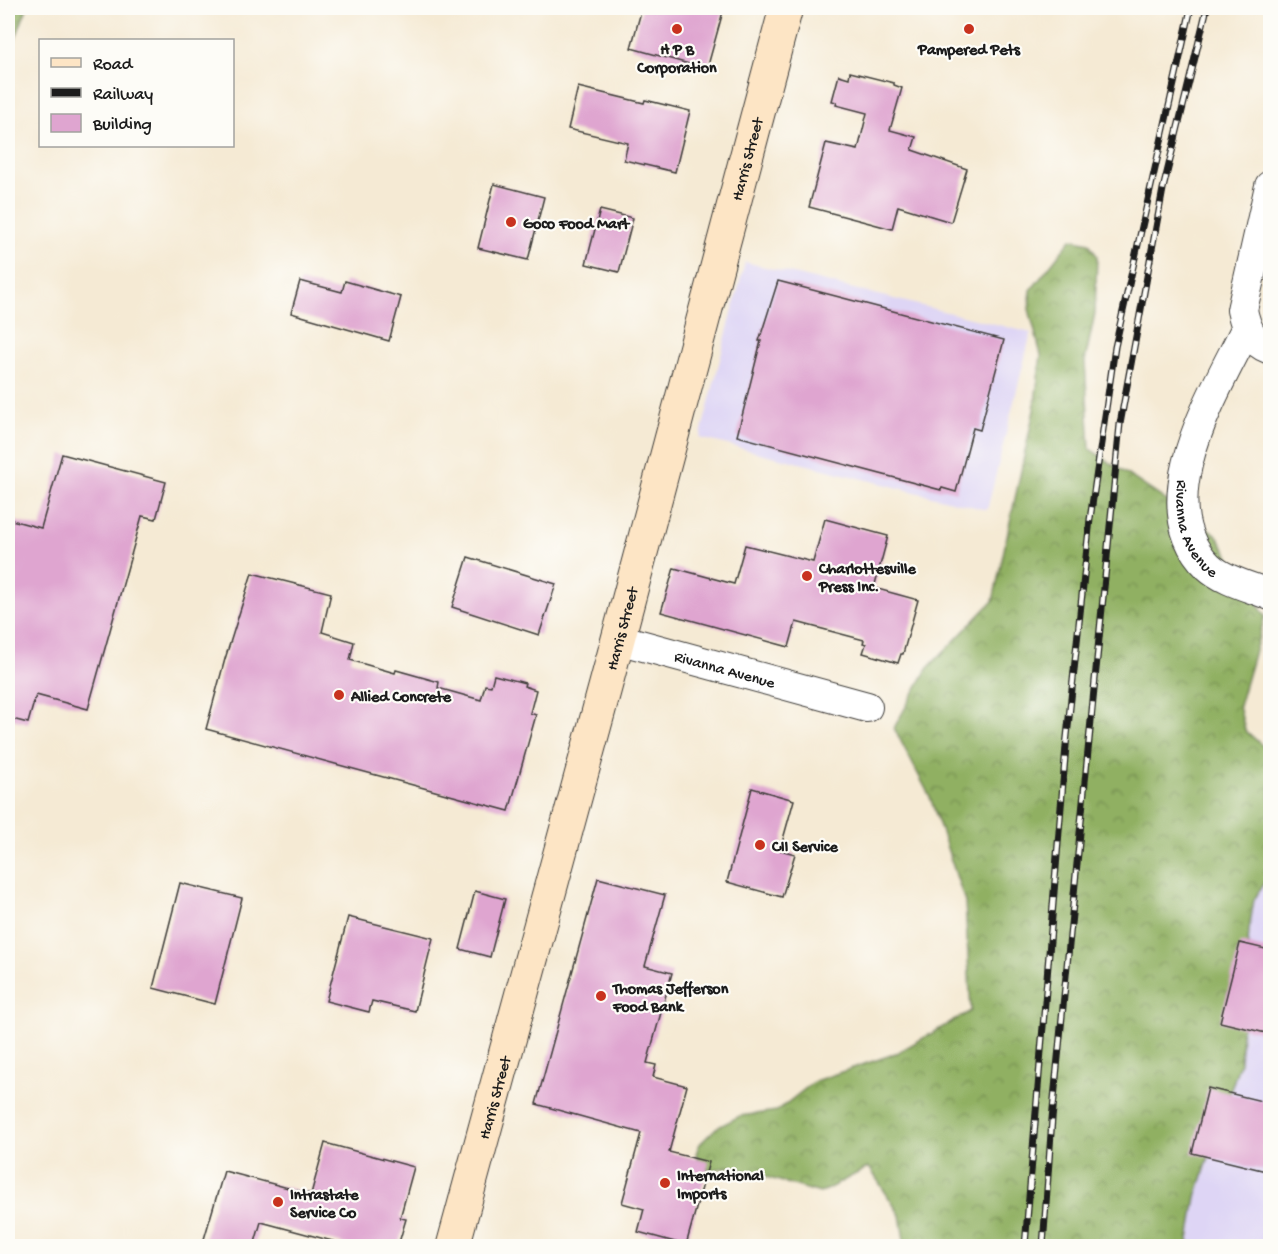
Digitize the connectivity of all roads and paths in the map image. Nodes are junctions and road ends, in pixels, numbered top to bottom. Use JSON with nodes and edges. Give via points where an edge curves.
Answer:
{"nodes":[{"id":1,"x":786,"y":8,"type":"edge"},
{"id":2,"x":1270,"y":186,"type":"edge"},
{"id":3,"x":1246,"y":329,"type":"junction"},
{"id":4,"x":1270,"y":349,"type":"edge"},
{"id":5,"x":1270,"y":595,"type":"edge"},
{"id":6,"x":618,"y":639,"type":"junction"},
{"id":7,"x":867,"y":707,"type":"dead end"},
{"id":8,"x":453,"y":1246,"type":"edge"}],
"edges":[{"from":1,"to":6,"type":"street","name":"Harris Street"},
{"from":2,"to":3,"type":"street","via":[[1242,310]]},
{"from":3,"to":4,"type":"street"},
{"from":3,"to":5,"type":"street","name":"Rivanna Avenue","via":[[1194,437],[1185,470],[1183,505],[1187,532],[1208,566]]},
{"from":6,"to":7,"type":"street","name":"Rivanna Avenue"},
{"from":6,"to":8,"type":"street","name":"Harris Street"}]}
